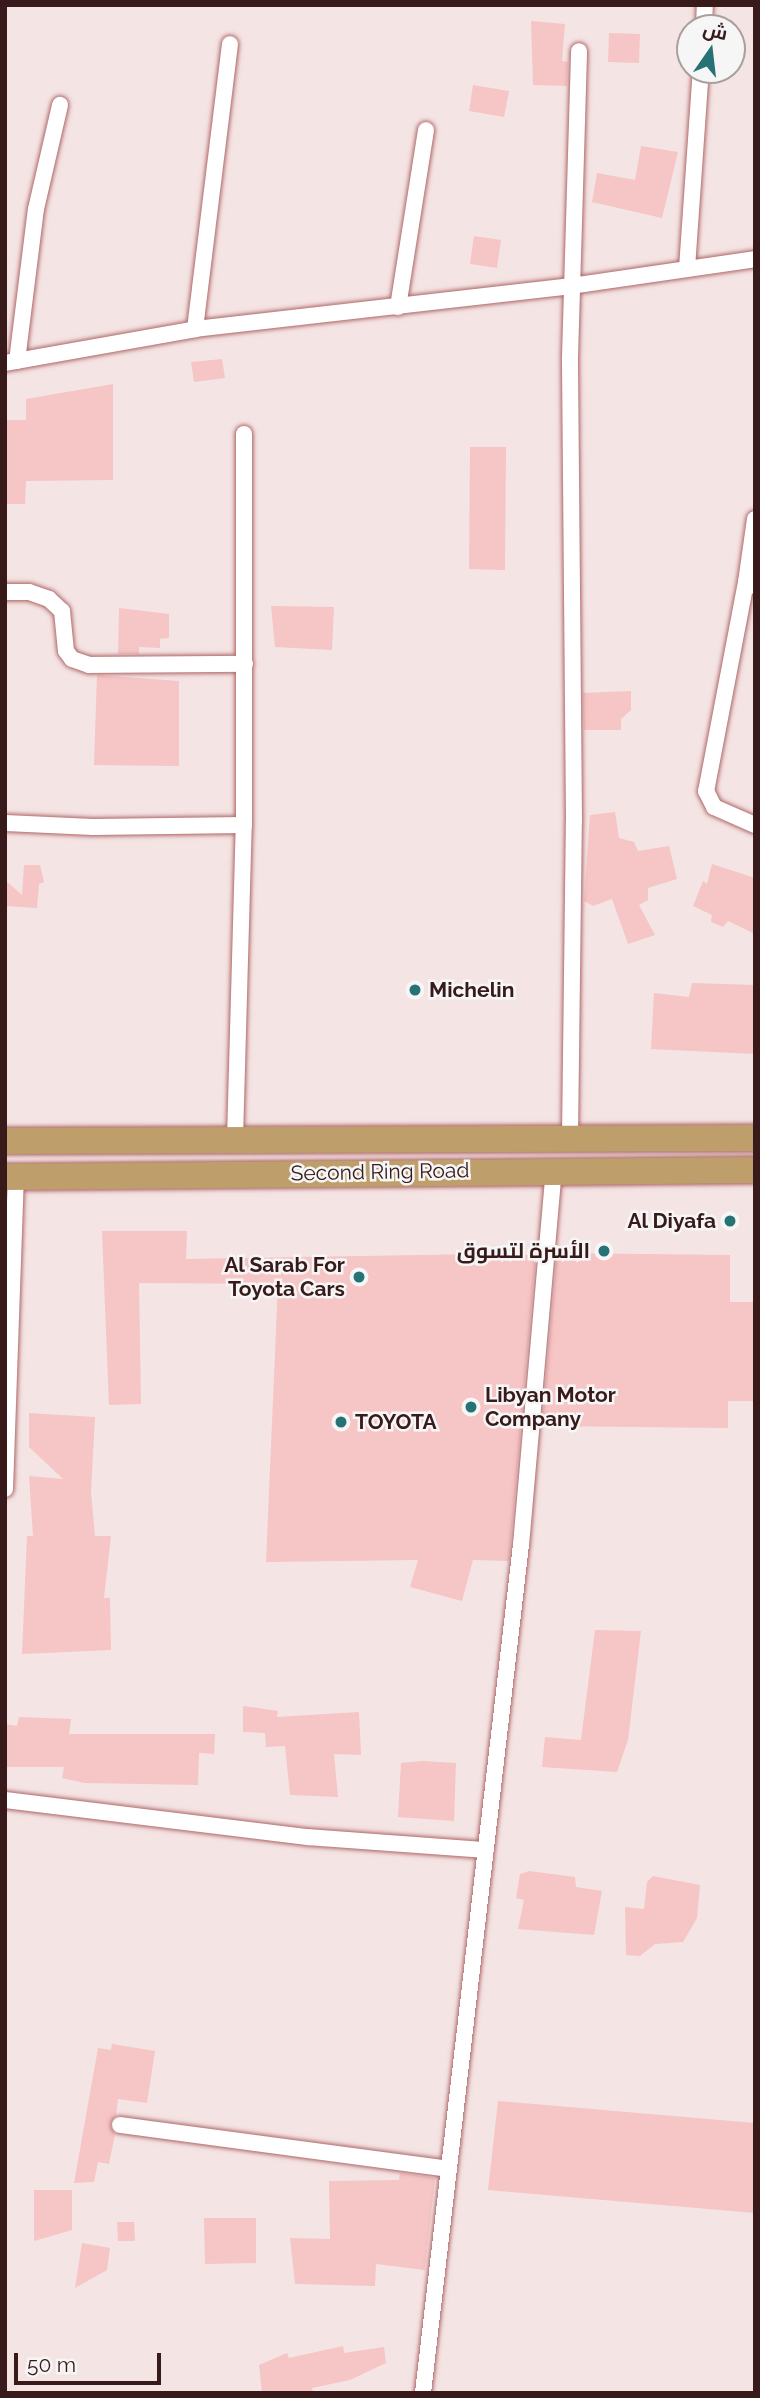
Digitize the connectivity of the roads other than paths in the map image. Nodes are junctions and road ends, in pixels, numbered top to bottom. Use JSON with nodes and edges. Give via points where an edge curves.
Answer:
{"nodes":[{"id":1,"x":230,"y":44,"type":"dead end"},
{"id":2,"x":579,"y":51,"type":"dead end"},
{"id":3,"x":700,"y":84,"type":"edge"},
{"id":4,"x":60,"y":105,"type":"dead end"},
{"id":5,"x":426,"y":130,"type":"dead end"},
{"id":6,"x":755,"y":259,"type":"edge"},
{"id":7,"x":687,"y":268,"type":"junction"},
{"id":8,"x":571,"y":286,"type":"junction"},
{"id":9,"x":398,"y":307,"type":"junction"},
{"id":10,"x":195,"y":329,"type":"junction"},
{"id":11,"x":11,"y":362,"type":"edge"},
{"id":12,"x":244,"y":434,"type":"dead end"},
{"id":13,"x":755,"y":519,"type":"edge"},
{"id":14,"x":750,"y":584,"type":"edge"},
{"id":15,"x":5,"y":592,"type":"edge"},
{"id":16,"x":245,"y":664,"type":"junction"},
{"id":17,"x":5,"y":823,"type":"edge"},
{"id":18,"x":244,"y":825,"type":"junction"},
{"id":19,"x":755,"y":825,"type":"edge"},
{"id":20,"x":570,"y":1138,"type":"junction"},
{"id":21,"x":755,"y":1138,"type":"edge"},
{"id":22,"x":235,"y":1139,"type":"junction"},
{"id":23,"x":5,"y":1141,"type":"edge"},
{"id":24,"x":554,"y":1170,"type":"junction"},
{"id":25,"x":755,"y":1170,"type":"edge"},
{"id":26,"x":11,"y":1177,"type":"edge"},
{"id":27,"x":5,"y":1489,"type":"edge"},
{"id":28,"x":5,"y":1800,"type":"edge"},
{"id":29,"x":486,"y":1850,"type":"junction"},
{"id":30,"x":120,"y":2125,"type":"dead end"},
{"id":31,"x":449,"y":2169,"type":"junction"},
{"id":32,"x":423,"y":2393,"type":"edge"}],
"edges":[{"from":1,"to":10,"type":"street"},
{"from":2,"to":8,"type":"street"},
{"from":3,"to":7,"type":"street"},
{"from":4,"to":11,"type":"street","via":[[36,209]]},
{"from":5,"to":9,"type":"street"},
{"from":6,"to":7,"type":"street"},
{"from":7,"to":8,"type":"street"},
{"from":8,"to":9,"type":"street"},
{"from":8,"to":20,"type":"street"},
{"from":9,"to":10,"type":"street"},
{"from":10,"to":11,"type":"street"},
{"from":12,"to":16,"type":"street"},
{"from":13,"to":14,"type":"street"},
{"from":14,"to":19,"type":"street","via":[[706,791],[714,807]]},
{"from":15,"to":16,"type":"street","via":[[29,592],[49,599],[62,611],[66,651],[72,659],[89,665]]},
{"from":16,"to":18,"type":"street"},
{"from":17,"to":18,"type":"street"},
{"from":18,"to":22,"type":"street"},
{"from":20,"to":21,"type":"highway","name":"Second Ring Road"},
{"from":20,"to":22,"type":"highway","name":"Second Ring Road"},
{"from":22,"to":23,"type":"highway","name":"Second Ring Road"},
{"from":24,"to":25,"type":"highway","name":"Second Ring Road"},
{"from":24,"to":26,"type":"highway","name":"Second Ring Road"},
{"from":24,"to":29,"type":"street","via":[[521,1545]]},
{"from":26,"to":27,"type":"street"},
{"from":28,"to":29,"type":"street","via":[[308,1837]]},
{"from":29,"to":31,"type":"street"},
{"from":30,"to":31,"type":"street"},
{"from":31,"to":32,"type":"street"}]}
